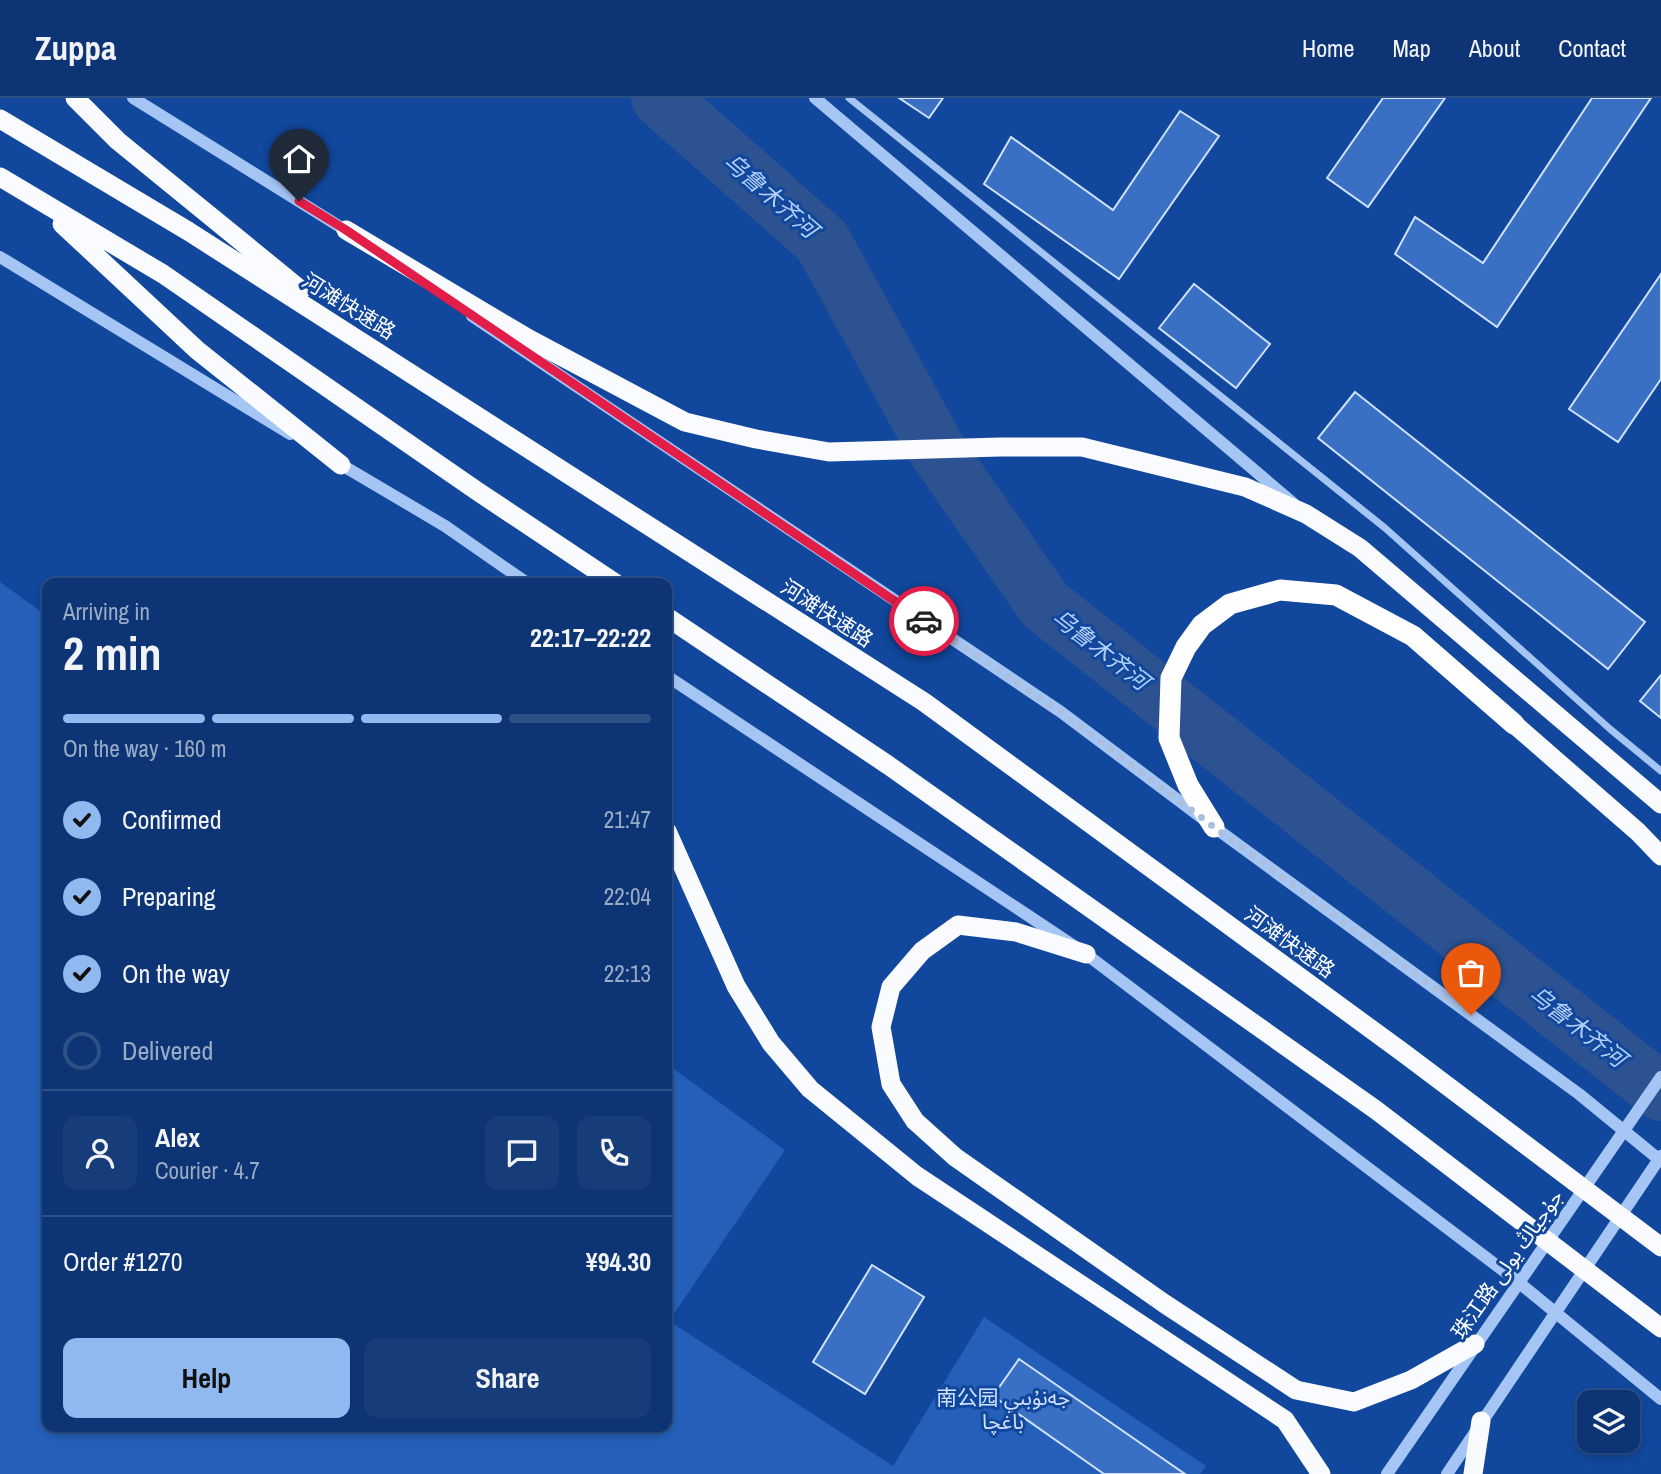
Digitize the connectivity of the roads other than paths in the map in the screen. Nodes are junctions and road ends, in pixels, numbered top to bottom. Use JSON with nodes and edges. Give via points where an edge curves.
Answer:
{"nodes":[{"id":1,"x":75,"y":98,"type":"edge"},
{"id":2,"x":133,"y":98,"type":"edge"},
{"id":3,"x":815,"y":98,"type":"edge"},
{"id":4,"x":849,"y":98,"type":"edge"},
{"id":5,"x":0,"y":119,"type":"edge"},
{"id":6,"x":0,"y":177,"type":"edge"},
{"id":7,"x":33,"y":197,"type":"junction"},
{"id":8,"x":346,"y":230,"type":"junction"},
{"id":9,"x":0,"y":257,"type":"edge"},
{"id":10,"x":366,"y":344,"type":"junction"},
{"id":11,"x":341,"y":465,"type":"junction"},
{"id":12,"x":1306,"y":514,"type":"junction"},
{"id":13,"x":520,"y":578,"type":"edge"},
{"id":14,"x":608,"y":578,"type":"edge"},
{"id":15,"x":672,"y":620,"type":"edge"},
{"id":16,"x":672,"y":679,"type":"edge"},
{"id":17,"x":1514,"y":724,"type":"joint"},
{"id":18,"x":1661,"y":771,"type":"edge"},
{"id":19,"x":1661,"y":804,"type":"edge"},
{"id":20,"x":1214,"y":827,"type":"junction"},
{"id":21,"x":672,"y":842,"type":"edge"},
{"id":22,"x":1661,"y":856,"type":"edge"},
{"id":23,"x":1086,"y":954,"type":"junction"},
{"id":24,"x":1661,"y":1077,"type":"edge"},
{"id":25,"x":1661,"y":1158,"type":"edge"},
{"id":26,"x":1661,"y":1247,"type":"edge"},
{"id":27,"x":1661,"y":1328,"type":"edge"},
{"id":28,"x":1475,"y":1344,"type":"junction"},
{"id":29,"x":1661,"y":1399,"type":"edge"},
{"id":30,"x":1481,"y":1421,"type":"junction"},
{"id":31,"x":1321,"y":1474,"type":"edge"},
{"id":32,"x":1387,"y":1474,"type":"edge"},
{"id":33,"x":1447,"y":1474,"type":"edge"},
{"id":34,"x":1473,"y":1474,"type":"edge"}],
"edges":[{"from":1,"to":10,"type":"highway","via":[[118,141]]},
{"from":2,"to":8,"type":"street"},
{"from":3,"to":12,"type":"street"},
{"from":4,"to":18,"type":"street","via":[[1385,528]]},
{"from":5,"to":10,"type":"highway","name":"河滩快速路"},
{"from":6,"to":7,"type":"highway"},
{"from":7,"to":11,"type":"highway","via":[[197,350]]},
{"from":7,"to":14,"type":"highway","via":[[163,274]]},
{"from":8,"to":12,"type":"highway","via":[[529,339],[685,422],[829,452],[1082,447],[1245,487]]},
{"from":8,"to":20,"type":"street","via":[[1061,712]]},
{"from":9,"to":11,"type":"street"},
{"from":10,"to":26,"type":"highway","name":"河滩快速路","via":[[924,702]]},
{"from":11,"to":13,"type":"street"},
{"from":12,"to":19,"type":"highway","via":[[1360,548]]},
{"from":15,"to":27,"type":"highway","via":[[888,765],[1376,1110]]},
{"from":16,"to":23,"type":"street"},
{"from":17,"to":20,"type":"highway","via":[[1413,636],[1336,595],[1280,590],[1230,604],[1202,625],[1171,678],[1169,738],[1188,785]]},
{"from":17,"to":22,"type":"highway"},
{"from":20,"to":25,"type":"street"},
{"from":21,"to":31,"type":"highway","via":[[736,986],[771,1043],[810,1089],[917,1176],[1285,1420]]},
{"from":23,"to":28,"type":"highway","via":[[1017,932],[958,925],[922,951],[891,987],[881,1027],[891,1084],[915,1121],[955,1157],[1296,1390],[1354,1402],[1411,1380]]},
{"from":23,"to":29,"type":"street","via":[[1517,1281]]},
{"from":24,"to":28,"type":"street","name":"珠江路 جۇجياڭ يولى"},
{"from":25,"to":30,"type":"street"},
{"from":28,"to":32,"type":"street","name":"珠江路 جۇجياڭ يولى"},
{"from":30,"to":33,"type":"street"},
{"from":30,"to":34,"type":"highway"}]}
